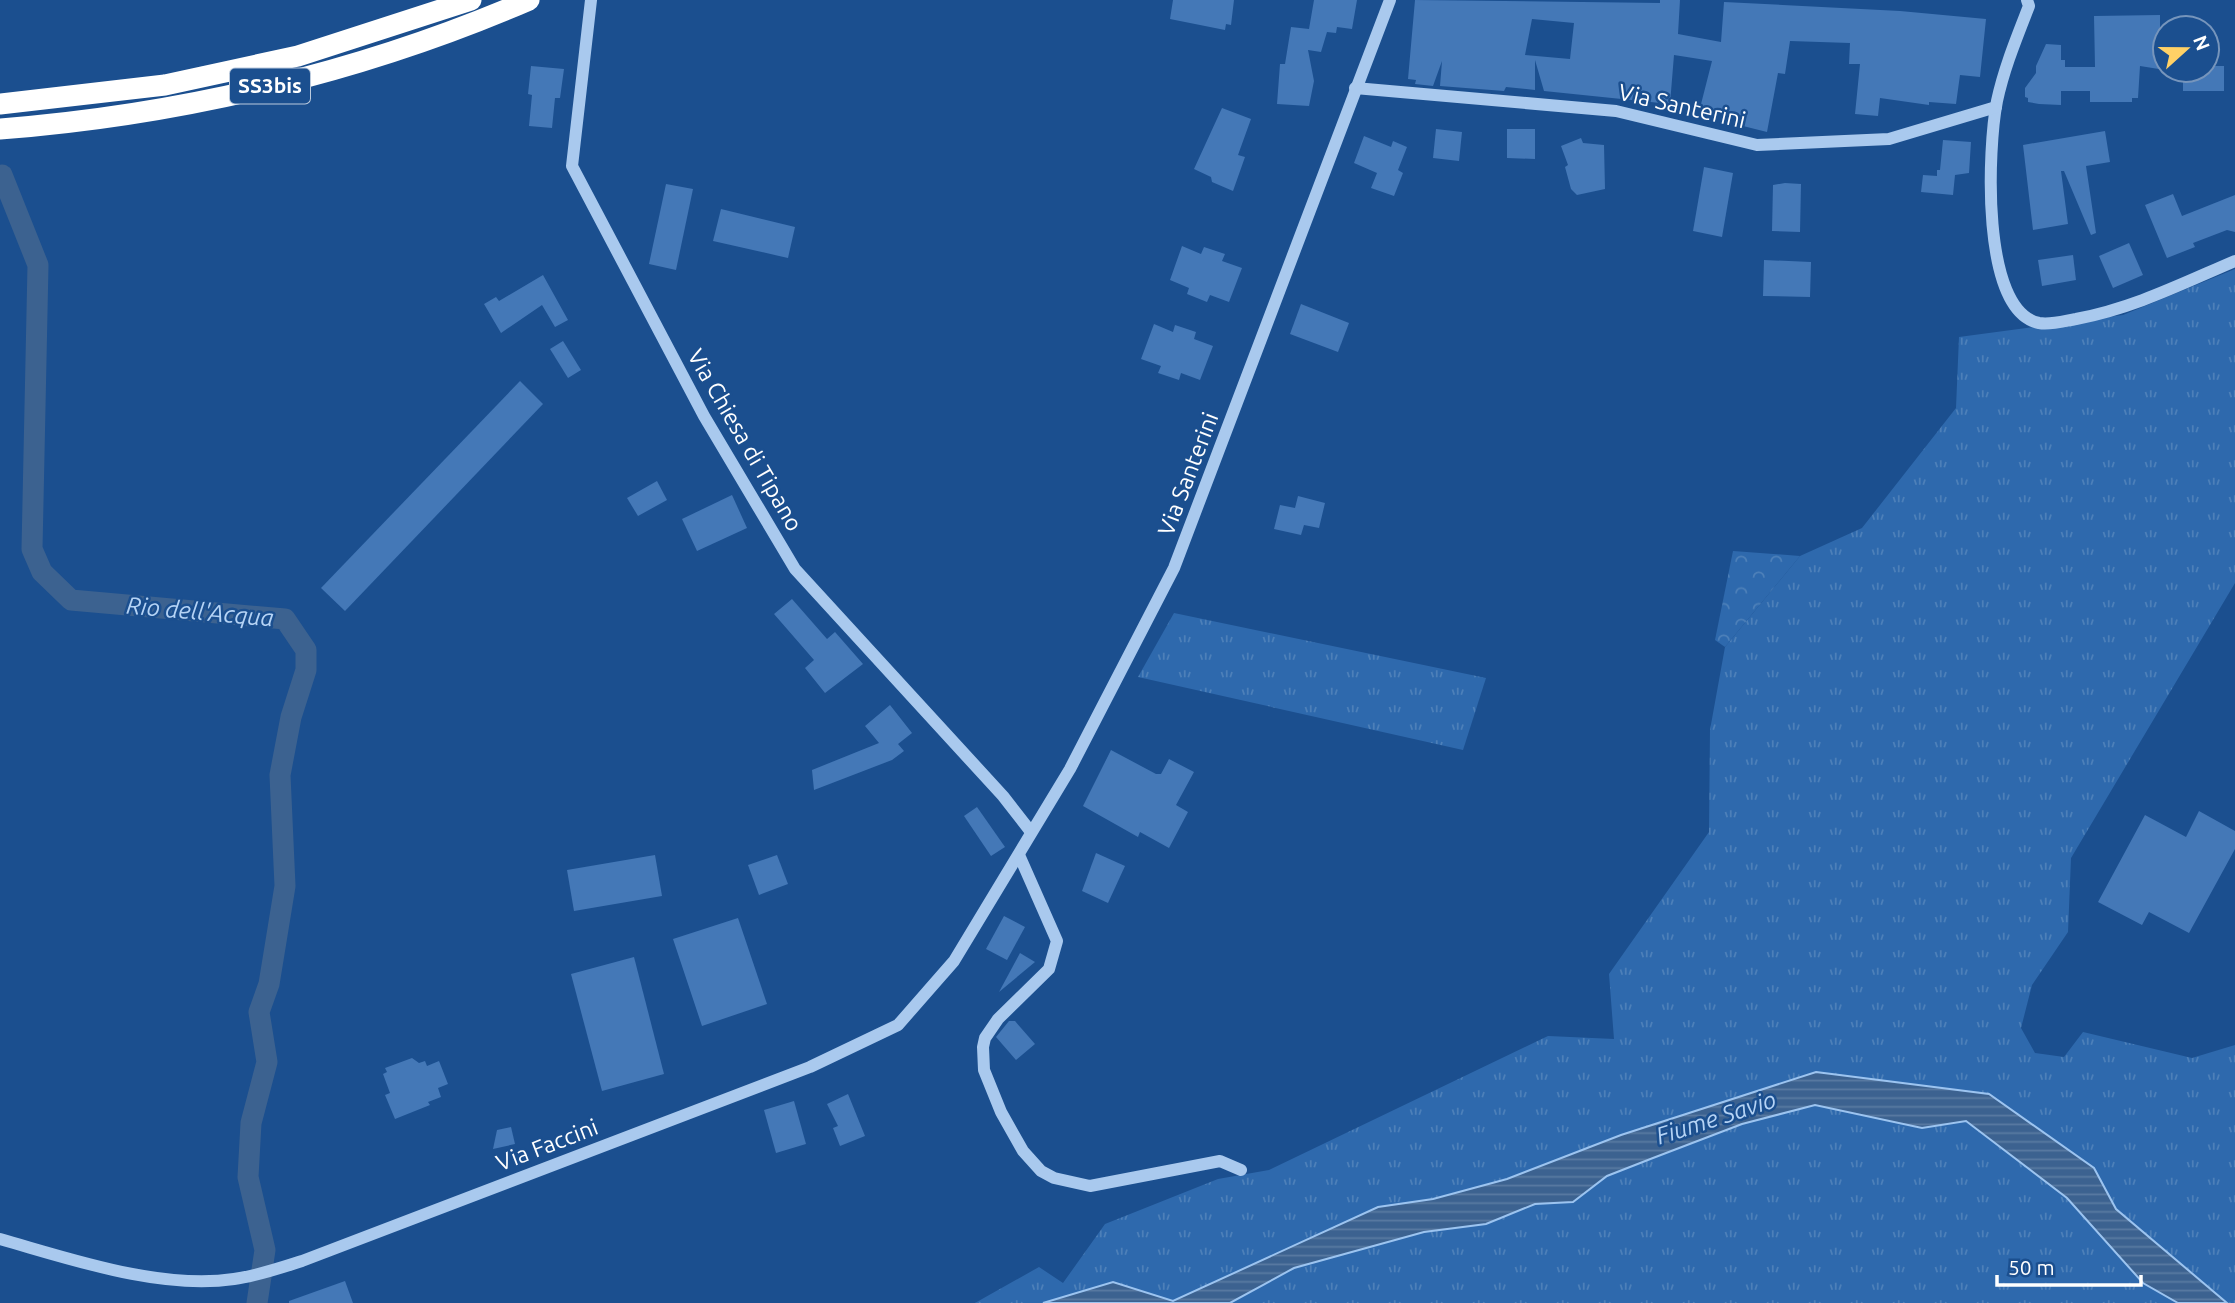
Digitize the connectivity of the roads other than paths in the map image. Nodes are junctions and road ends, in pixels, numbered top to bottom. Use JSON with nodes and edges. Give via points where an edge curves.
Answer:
{"nodes":[{"id":1,"x":471,"y":0,"type":"edge"},
{"id":2,"x":529,"y":0,"type":"edge"},
{"id":3,"x":590,"y":0,"type":"edge"},
{"id":4,"x":1390,"y":0,"type":"edge"},
{"id":5,"x":2031,"y":2,"type":"edge"},
{"id":6,"x":1355,"y":88,"type":"junction"},
{"id":7,"x":0,"y":104,"type":"edge"},
{"id":8,"x":1996,"y":107,"type":"junction"},
{"id":9,"x":0,"y":129,"type":"edge"},
{"id":10,"x":2235,"y":261,"type":"edge"},
{"id":11,"x":1031,"y":832,"type":"junction"},
{"id":12,"x":1019,"y":855,"type":"junction"},
{"id":13,"x":1241,"y":1170,"type":"dead end"},
{"id":14,"x":0,"y":1239,"type":"edge"}],
"edges":[{"from":1,"to":7,"type":"highway","number":"SS3bis","via":[[258,65],[165,85]]},
{"from":2,"to":9,"type":"highway","number":"SS3bis","via":[[467,27],[302,79],[168,108]]},
{"from":3,"to":11,"type":"street","name":"Via Chiesa di Tipano","via":[[572,166],[704,416],[795,569]]},
{"from":4,"to":6,"type":"street","name":"Via Santerini"},
{"from":5,"to":8,"type":"street"},
{"from":6,"to":8,"type":"street","name":"Via Santerini","via":[[1616,111],[1757,145],[1889,139]]},
{"from":6,"to":11,"type":"street","name":"Via Santerini","via":[[1174,568]]},
{"from":8,"to":10,"type":"street","via":[[1989,189],[1994,243],[2002,280],[2020,314],[2038,323],[2056,323],[2119,311]]},
{"from":11,"to":12,"type":"street","name":"Via Santerini"},
{"from":12,"to":13,"type":"street","via":[[1058,941],[1049,969],[985,1038],[983,1059],[1001,1112],[1023,1152],[1054,1178],[1090,1186],[1220,1161]]},
{"from":12,"to":14,"type":"street","name":"Via Faccini","via":[[954,961],[898,1025],[810,1067],[281,1267],[234,1279],[196,1281],[103,1268]]}]}
